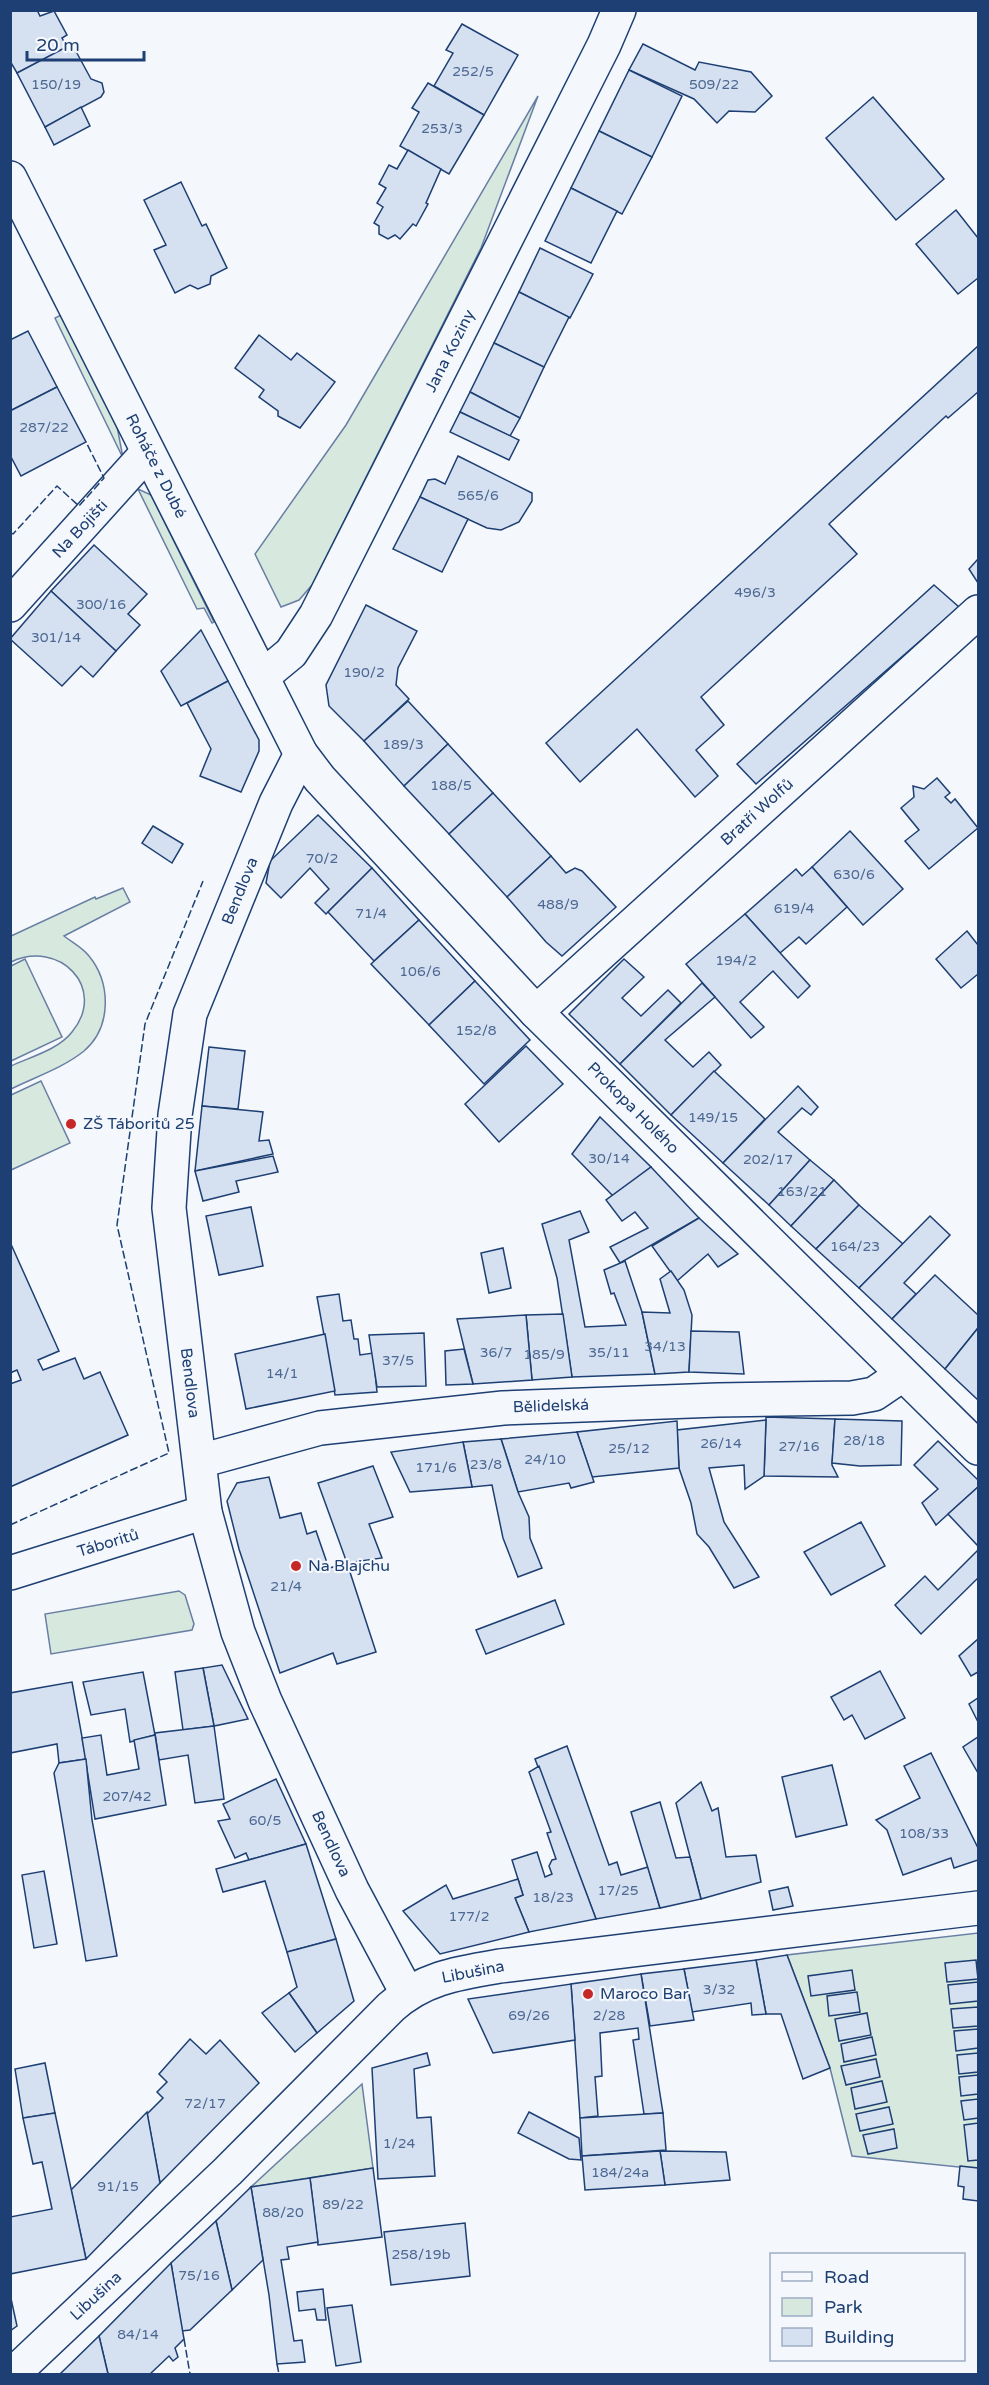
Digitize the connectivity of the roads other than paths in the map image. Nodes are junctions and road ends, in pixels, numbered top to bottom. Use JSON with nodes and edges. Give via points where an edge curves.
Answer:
{"nodes":[{"id":1,"x":619,"y":10,"type":"edge"},
{"id":2,"x":10,"y":177,"type":"edge"},
{"id":3,"x":148,"y":452,"type":"junction"},
{"id":4,"x":10,"y":605,"type":"edge"},
{"id":5,"x":978,"y":612,"type":"edge"},
{"id":6,"x":262,"y":677,"type":"junction"},
{"id":7,"x":301,"y":754,"type":"junction"},
{"id":8,"x":536,"y":1012,"type":"junction"},
{"id":9,"x":902,"y":1375,"type":"junction"},
{"id":10,"x":978,"y":1448,"type":"edge"},
{"id":11,"x":200,"y":1461,"type":"junction"},
{"id":12,"x":205,"y":1512,"type":"junction"},
{"id":13,"x":10,"y":1573,"type":"edge"},
{"id":14,"x":978,"y":1908,"type":"edge"},
{"id":15,"x":407,"y":1993,"type":"junction"},
{"id":16,"x":13,"y":2374,"type":"edge"}],
"edges":[{"from":1,"to":6,"type":"street","name":"Jana Koziny","via":[[316,615],[291,653]]},
{"from":2,"to":3,"type":"street","name":"Roháče z Dubé"},
{"from":3,"to":4,"type":"street","name":"Na Bojišti"},
{"from":3,"to":6,"type":"street","name":"Roháče z Dubé"},
{"from":5,"to":8,"type":"street","name":"Bratří Wolfů"},
{"from":6,"to":7,"type":"street","name":"Roháče z Dubé"},
{"from":7,"to":8,"type":"street","name":"Prokopa Holého"},
{"from":7,"to":11,"type":"street","name":"Bendlova","via":[[276,803],[190,1014],[175,1115],[169,1208]]},
{"from":8,"to":9,"type":"street","name":"Prokopa Holého"},
{"from":9,"to":10,"type":"street","name":"Prokopa Holého"},
{"from":9,"to":11,"type":"street","name":"Bělidelská","via":[[874,1394],[852,1398],[503,1408],[320,1428]]},
{"from":11,"to":12,"type":"street","name":"Bendlova"},
{"from":12,"to":13,"type":"street","name":"Táboritů"},
{"from":12,"to":15,"type":"street","name":"Bendlova","via":[[238,1632],[265,1701],[352,1890]]},
{"from":14,"to":15,"type":"street","name":"Libušina","via":[[500,1966],[436,1978]]},
{"from":15,"to":16,"type":"street","name":"Libušina","via":[[228,2171]]}]}
